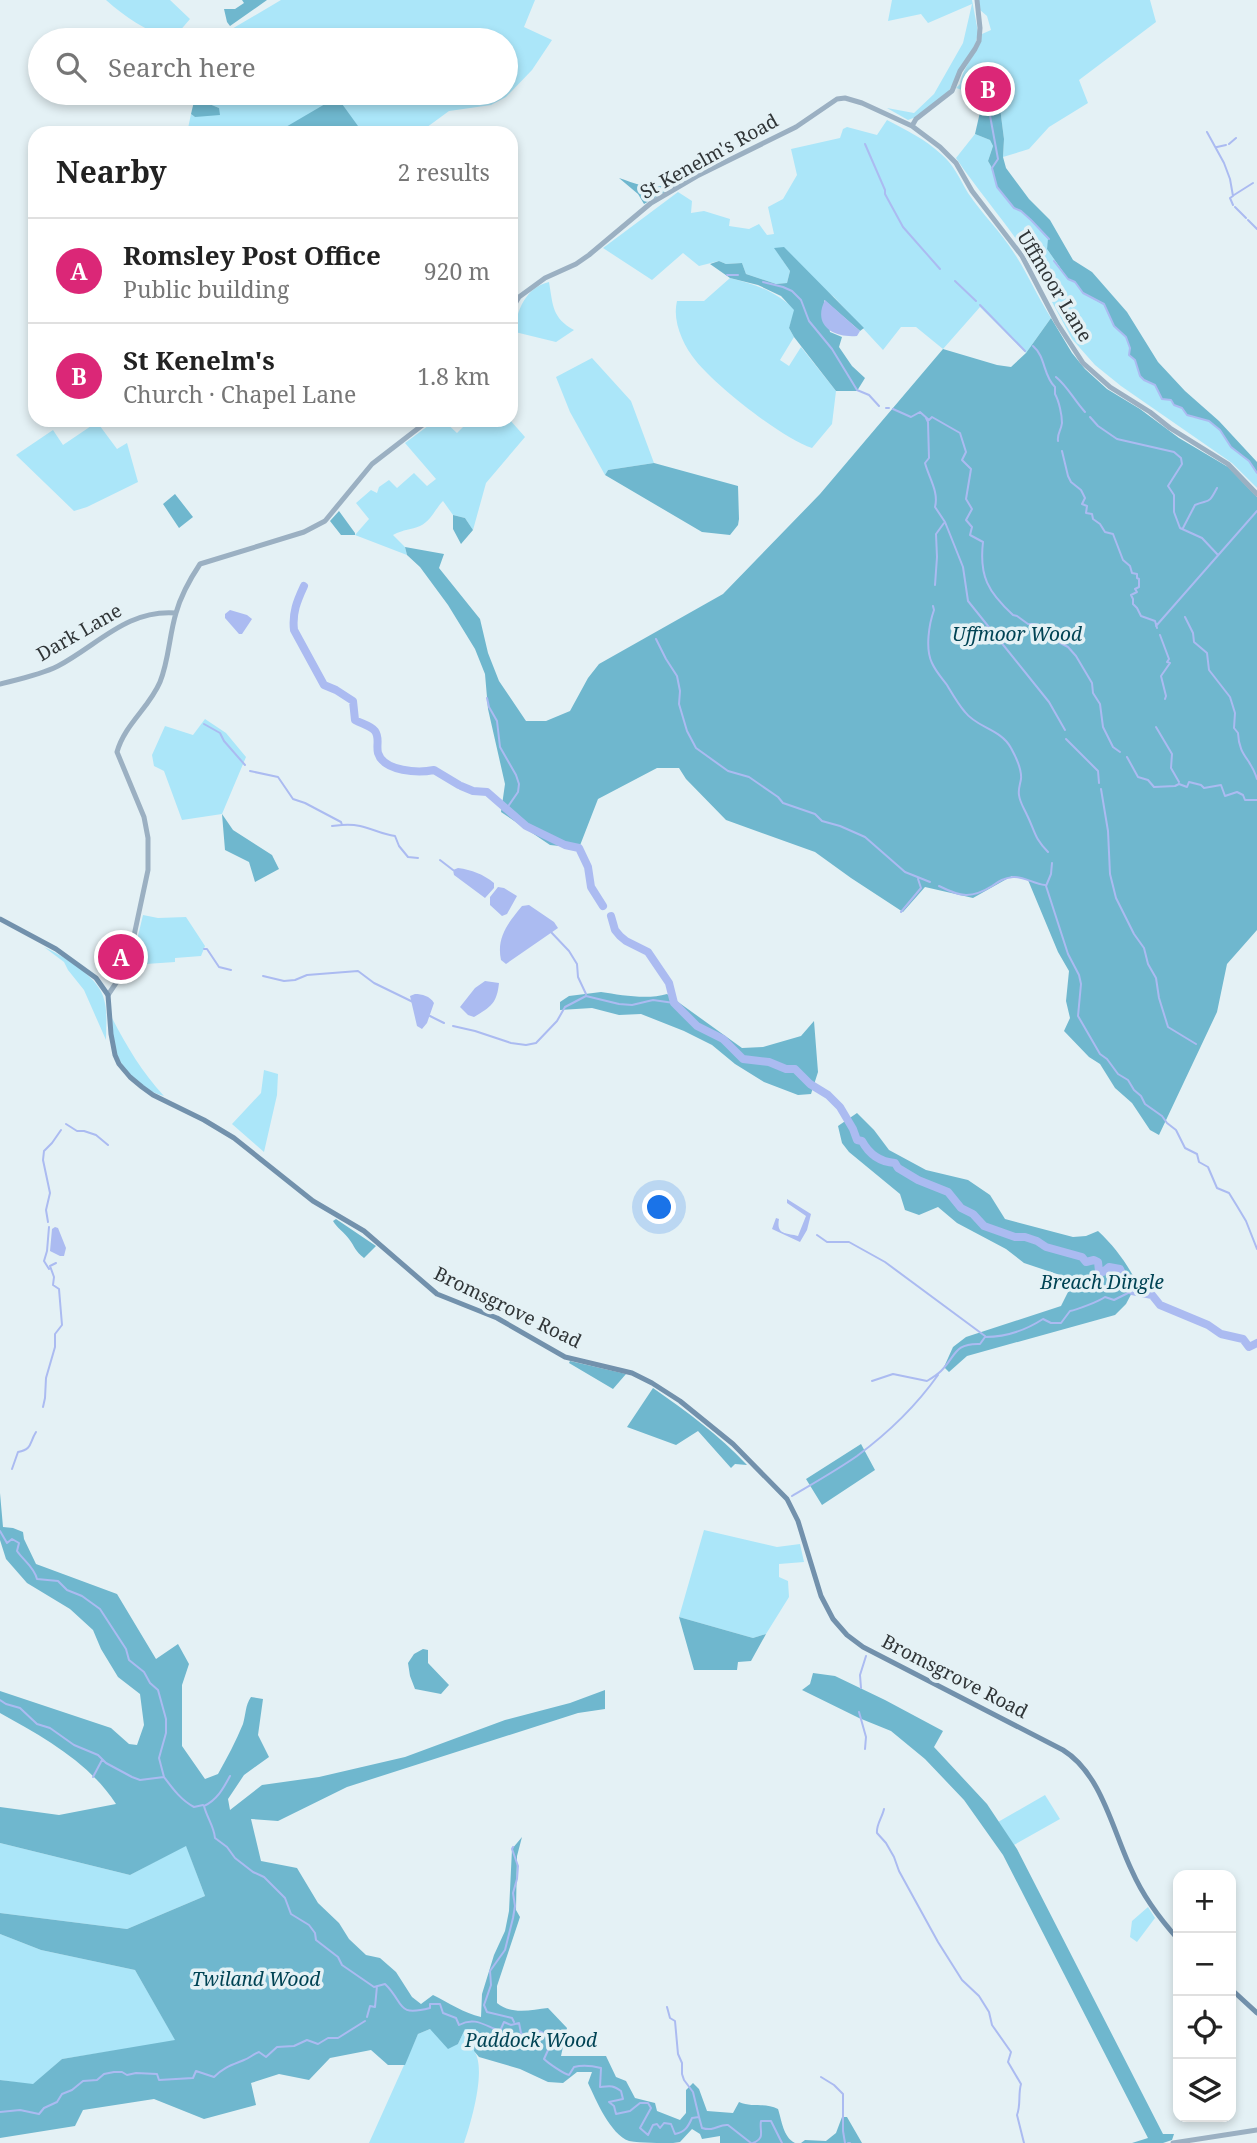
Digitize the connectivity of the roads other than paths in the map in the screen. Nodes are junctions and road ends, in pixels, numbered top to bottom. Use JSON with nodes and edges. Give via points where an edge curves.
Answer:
{"nodes":[{"id":1,"x":977,"y":0,"type":"edge"},
{"id":2,"x":909,"y":124,"type":"junction"},
{"id":3,"x":518,"y":299,"type":"edge"},
{"id":4,"x":420,"y":427,"type":"edge"},
{"id":5,"x":1257,"y":494,"type":"edge"},
{"id":6,"x":176,"y":613,"type":"junction"},
{"id":7,"x":0,"y":684,"type":"edge"},
{"id":8,"x":0,"y":919,"type":"edge"},
{"id":9,"x":108,"y":995,"type":"junction"},
{"id":10,"x":1174,"y":1933,"type":"edge"},
{"id":11,"x":1236,"y":1994,"type":"edge"},
{"id":12,"x":1257,"y":2013,"type":"edge"},
{"id":13,"x":1257,"y":2130,"type":"edge"},
{"id":14,"x":1173,"y":2143,"type":"edge"}],
"edges":[{"from":1,"to":2,"type":"street","via":[[980,28],[975,49],[951,91]]},
{"from":2,"to":3,"type":"street","name":"St Kenelm's Road","via":[[862,103],[837,99],[796,127],[651,203],[589,255]]},
{"from":2,"to":5,"type":"street","name":"Uffmoor Lane","via":[[940,147],[960,170],[1022,256],[1083,363],[1110,387],[1228,464]]},
{"from":4,"to":6,"type":"street","via":[[372,464],[326,521],[200,564]]},
{"from":6,"to":7,"type":"street","name":"Dark Lane","via":[[136,617],[56,667]]},
{"from":6,"to":9,"type":"street","via":[[155,692],[125,732],[117,752],[144,817],[148,870],[129,959]]},
{"from":8,"to":9,"type":"main road","via":[[85,968]]},
{"from":9,"to":10,"type":"main road","name":"Bromsgrove Road","via":[[119,1064],[153,1095],[234,1138],[313,1201],[363,1231],[437,1294],[497,1318],[565,1357],[632,1373],[652,1383],[733,1444],[788,1499],[821,1596],[847,1635],[1063,1750],[1086,1769],[1140,1888]]},
{"from":11,"to":12,"type":"main road"},
{"from":13,"to":14,"type":"street"}]}
